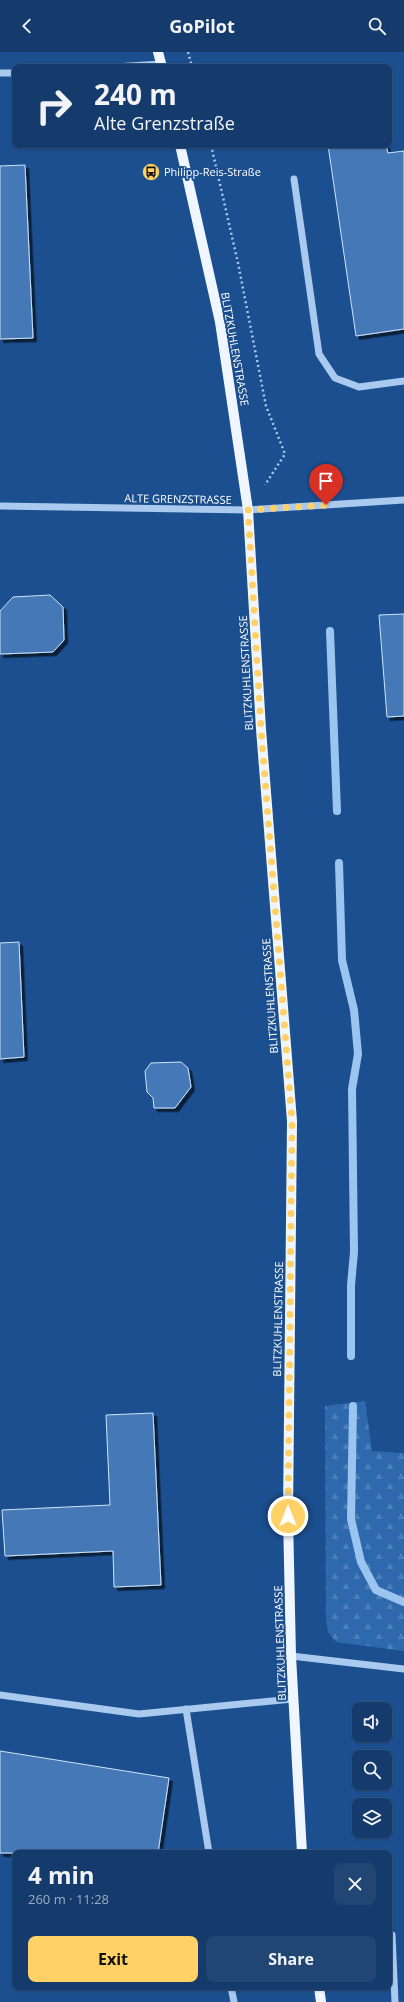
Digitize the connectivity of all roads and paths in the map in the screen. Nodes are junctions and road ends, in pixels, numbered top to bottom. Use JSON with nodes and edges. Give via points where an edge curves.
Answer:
{"nodes":[{"id":1,"x":158,"y":52,"type":"edge"},
{"id":2,"x":188,"y":52,"type":"edge"},
{"id":3,"x":161,"y":64,"type":"edge"},
{"id":4,"x":191,"y":64,"type":"edge"},
{"id":5,"x":12,"y":72,"type":"edge"},
{"id":6,"x":0,"y":73,"type":"edge"},
{"id":7,"x":181,"y":148,"type":"edge"},
{"id":8,"x":212,"y":148,"type":"edge"},
{"id":9,"x":294,"y":178,"type":"dead end"},
{"id":10,"x":404,"y":381,"type":"edge"},
{"id":11,"x":404,"y":500,"type":"edge"},
{"id":12,"x":0,"y":506,"type":"edge"},
{"id":13,"x":248,"y":510,"type":"junction"},
{"id":14,"x":291,"y":1656,"type":"junction"},
{"id":15,"x":404,"y":1669,"type":"edge"},
{"id":16,"x":0,"y":1695,"type":"edge"},
{"id":17,"x":293,"y":1699,"type":"junction"},
{"id":18,"x":186,"y":1709,"type":"junction"},
{"id":19,"x":209,"y":1850,"type":"edge"},
{"id":20,"x":302,"y":1850,"type":"edge"},
{"id":21,"x":392,"y":1935,"type":"dead end"},
{"id":22,"x":232,"y":1990,"type":"edge"},
{"id":23,"x":319,"y":1990,"type":"edge"},
{"id":24,"x":234,"y":2002,"type":"edge"},
{"id":25,"x":321,"y":2002,"type":"edge"},
{"id":26,"x":395,"y":2002,"type":"edge"}],
"edges":[{"from":1,"to":3,"type":"main road"},
{"from":2,"to":4,"type":"path"},
{"from":5,"to":6,"type":"street"},
{"from":7,"to":13,"type":"main road","name":"BLITZKUHLENSTRASSE","via":[[220,322]]},
{"from":8,"to":13,"type":"path","via":[[238,263],[266,406],[285,454]]},
{"from":9,"to":10,"type":"street","via":[[319,354],[335,378],[358,387]]},
{"from":11,"to":13,"type":"street","name":"ALTE GRENZSTRASSE"},
{"from":12,"to":13,"type":"street","name":"ALTE GRENZSTRASSE"},
{"from":13,"to":14,"type":"main road","name":"BLITZKUHLENSTRASSE","via":[[261,729],[292,1121],[288,1484]]},
{"from":14,"to":15,"type":"street"},
{"from":14,"to":17,"type":"main road","name":"BLITZKUHLENSTRASSE"},
{"from":16,"to":18,"type":"street","via":[[139,1714]]},
{"from":17,"to":18,"type":"street"},
{"from":17,"to":20,"type":"main road","name":"BLITZKUHLENSTRASSE"},
{"from":18,"to":19,"type":"street"},
{"from":21,"to":26,"type":"street"},
{"from":22,"to":24,"type":"street"},
{"from":23,"to":25,"type":"main road"}]}
